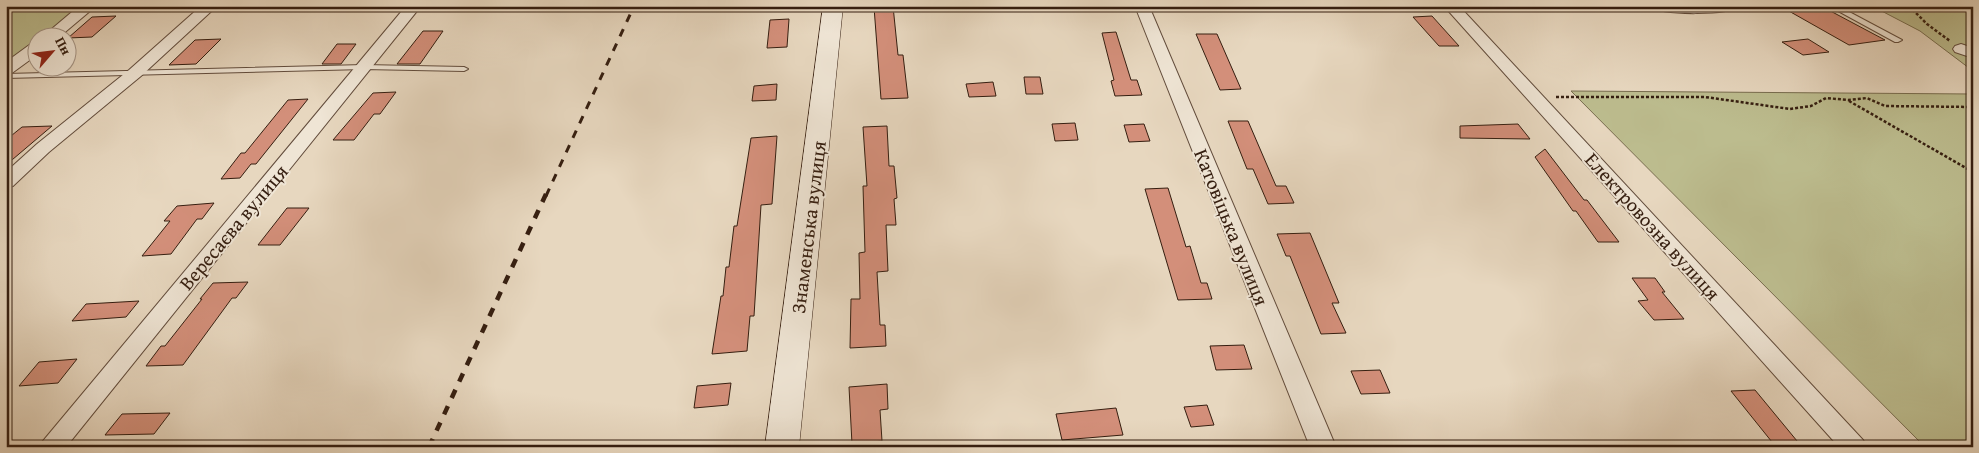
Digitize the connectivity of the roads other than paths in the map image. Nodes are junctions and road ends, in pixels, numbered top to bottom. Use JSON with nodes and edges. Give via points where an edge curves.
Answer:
{"nodes":[{"id":1,"x":89,"y":6,"type":"edge"},
{"id":2,"x":210,"y":6,"type":"edge"},
{"id":3,"x":414,"y":6,"type":"edge"},
{"id":4,"x":834,"y":6,"type":"edge"},
{"id":5,"x":1142,"y":6,"type":"edge"},
{"id":6,"x":1451,"y":6,"type":"edge"},
{"id":7,"x":1651,"y":6,"type":"edge"},
{"id":8,"x":1740,"y":6,"type":"edge"},
{"id":9,"x":1832,"y":6,"type":"edge"},
{"id":10,"x":61,"y":28,"type":"edge"},
{"id":11,"x":1898,"y":40,"type":"dead end"},
{"id":12,"x":28,"y":54,"type":"edge"},
{"id":13,"x":364,"y":67,"type":"junction"},
{"id":14,"x":464,"y":69,"type":"dead end"},
{"id":15,"x":6,"y":70,"type":"edge"},
{"id":16,"x":135,"y":73,"type":"junction"},
{"id":17,"x":6,"y":76,"type":"edge"},
{"id":18,"x":6,"y":182,"type":"edge"},
{"id":19,"x":51,"y":447,"type":"edge"},
{"id":20,"x":782,"y":447,"type":"edge"},
{"id":21,"x":1322,"y":447,"type":"edge"},
{"id":22,"x":1854,"y":447,"type":"edge"}],
"edges":[{"from":1,"to":10,"type":"street"},
{"from":2,"to":16,"type":"street"},
{"from":3,"to":13,"type":"street","name":"Вересаєва вулиця"},
{"from":4,"to":20,"type":"main road","name":"Знаменська вулиця"},
{"from":5,"to":21,"type":"street","name":"Катовіцька вулиця"},
{"from":6,"to":22,"type":"street","name":"Електровозна вулиця"},
{"from":7,"to":8,"type":"lane","via":[[1686,12]]},
{"from":9,"to":11,"type":"lane"},
{"from":12,"to":15,"type":"street"},
{"from":13,"to":14,"type":"lane"},
{"from":13,"to":16,"type":"lane"},
{"from":13,"to":19,"type":"street","name":"Вересаєва вулиця"},
{"from":16,"to":17,"type":"lane"},
{"from":16,"to":18,"type":"street"}]}
